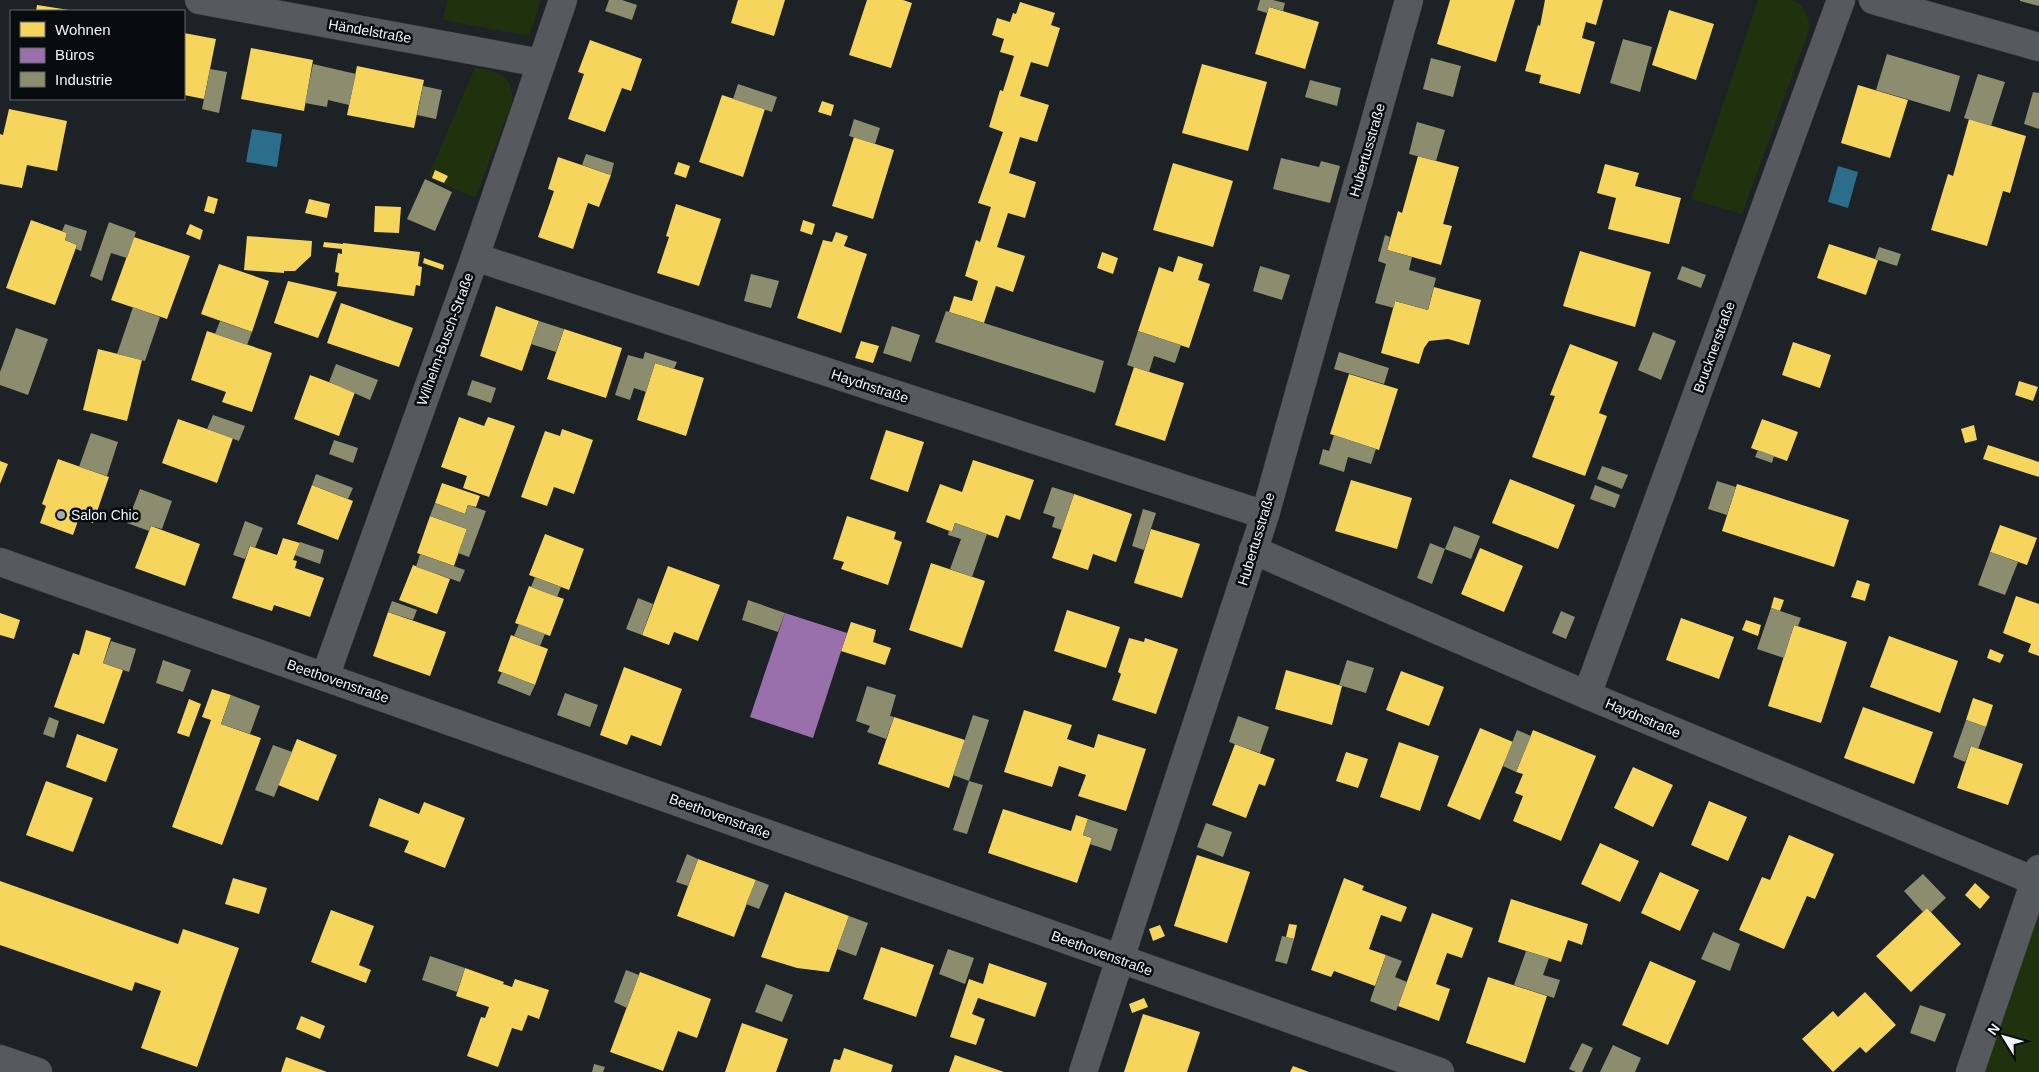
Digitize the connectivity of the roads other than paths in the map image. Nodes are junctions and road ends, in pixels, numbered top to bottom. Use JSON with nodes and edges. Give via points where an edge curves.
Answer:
{"nodes":[{"id":1,"x":199,"y":0,"type":"edge"},
{"id":2,"x":563,"y":0,"type":"edge"},
{"id":3,"x":1409,"y":0,"type":"edge"},
{"id":4,"x":1841,"y":0,"type":"edge"},
{"id":5,"x":1873,"y":0,"type":"edge"},
{"id":6,"x":2039,"y":47,"type":"edge"},
{"id":7,"x":541,"y":62,"type":"junction"},
{"id":8,"x":475,"y":256,"type":"junction"},
{"id":9,"x":1265,"y":515,"type":"junction"},
{"id":10,"x":1253,"y":550,"type":"junction"},
{"id":11,"x":0,"y":562,"type":"edge"},
{"id":12,"x":325,"y":676,"type":"junction"},
{"id":13,"x":1587,"y":694,"type":"junction"},
{"id":14,"x":2037,"y":875,"type":"edge"},
{"id":15,"x":1120,"y":960,"type":"junction"},
{"id":16,"x":0,"y":1059,"type":"edge"},
{"id":17,"x":38,"y":1072,"type":"edge"},
{"id":18,"x":1083,"y":1072,"type":"edge"},
{"id":19,"x":1440,"y":1072,"type":"edge"},
{"id":20,"x":1970,"y":1072,"type":"edge"}],
"edges":[{"from":1,"to":7,"type":"street","name":"Händelstraße"},
{"from":2,"to":7,"type":"street","name":"Wilhelm-Busch-Straße"},
{"from":3,"to":9,"type":"street","name":"Hubertusstraße"},
{"from":4,"to":13,"type":"street","name":"Brucknerstraße"},
{"from":5,"to":6,"type":"street"},
{"from":7,"to":8,"type":"street","name":"Wilhelm-Busch-Straße"},
{"from":8,"to":9,"type":"street","name":"Haydnstraße"},
{"from":8,"to":12,"type":"street","name":"Wilhelm-Busch-Straße"},
{"from":9,"to":10,"type":"street","name":"Hubertusstraße"},
{"from":10,"to":13,"type":"street","name":"Haydnstraße"},
{"from":10,"to":15,"type":"street","name":"Hubertusstraße"},
{"from":11,"to":12,"type":"street","name":"Beethovenstraße"},
{"from":12,"to":15,"type":"street","name":"Beethovenstraße"},
{"from":13,"to":14,"type":"street","name":"Haydnstraße"},
{"from":14,"to":20,"type":"street"},
{"from":15,"to":18,"type":"street","name":"Hubertusstraße"},
{"from":15,"to":19,"type":"street","name":"Beethovenstraße"},
{"from":16,"to":17,"type":"street"}]}
